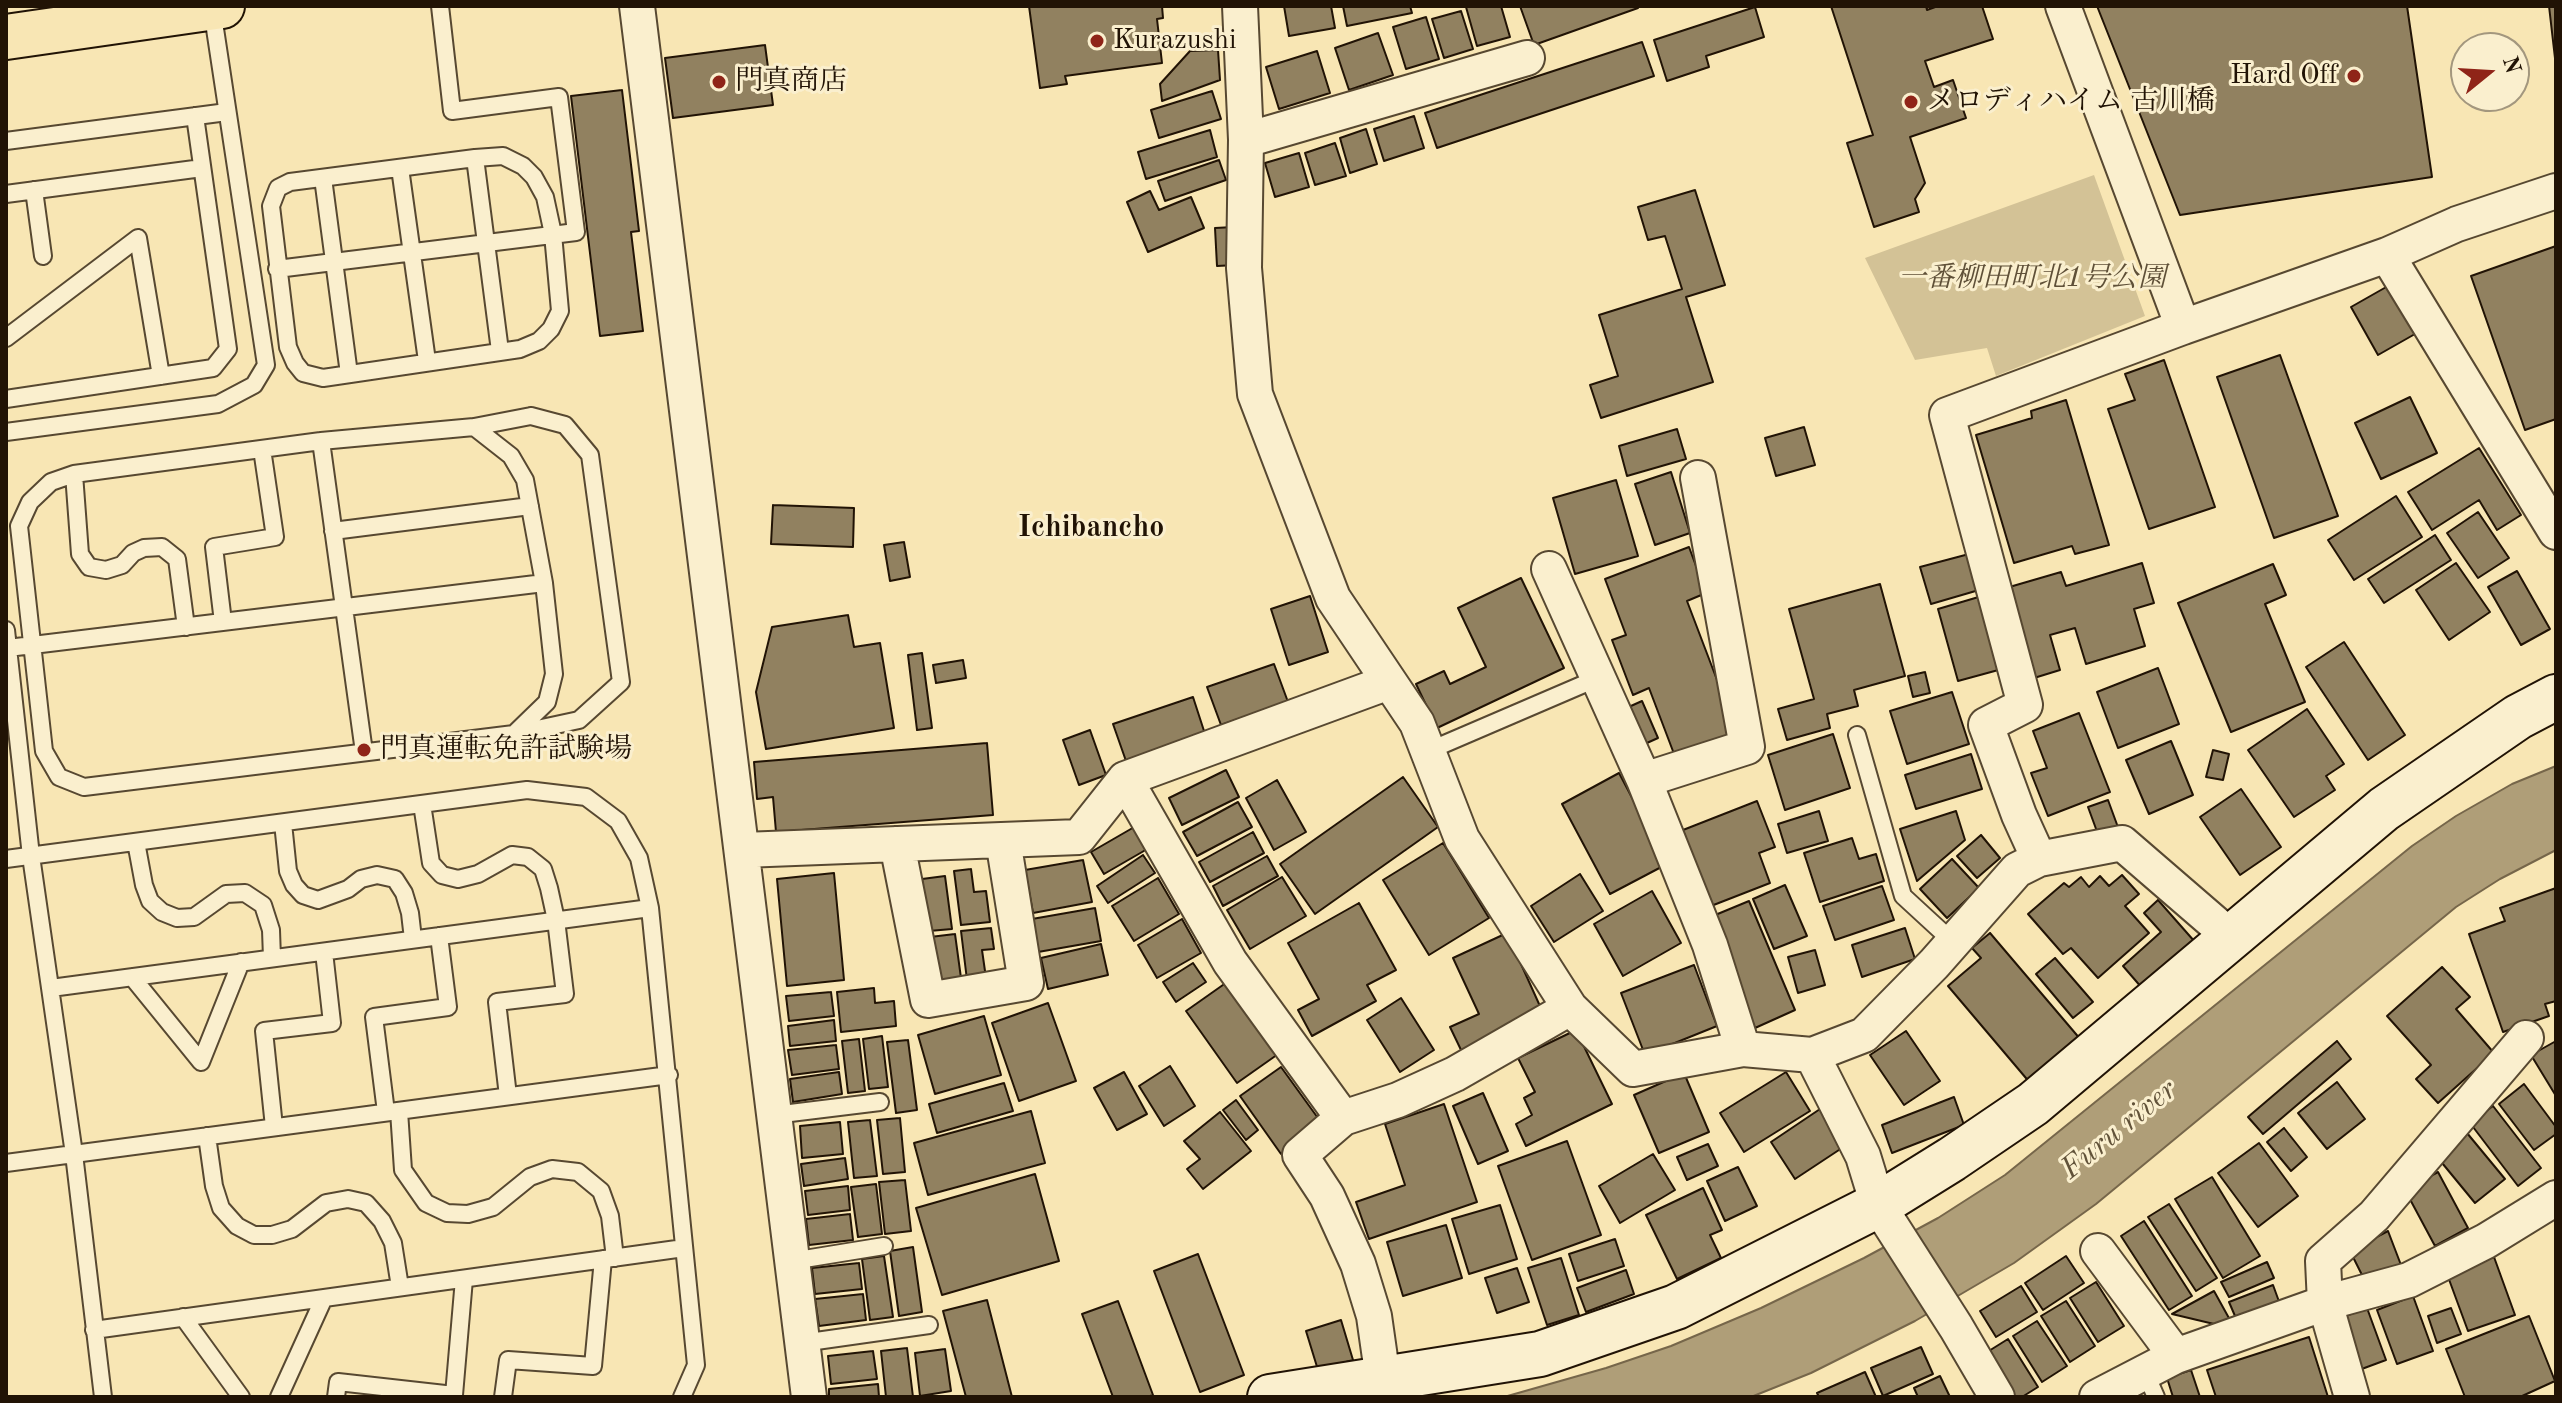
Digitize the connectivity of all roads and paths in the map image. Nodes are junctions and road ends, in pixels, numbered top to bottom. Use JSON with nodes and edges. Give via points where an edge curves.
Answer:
{"nodes":[{"id":1,"x":440,"y":6,"type":"edge"},
{"id":2,"x":637,"y":6,"type":"edge"},
{"id":3,"x":1240,"y":6,"type":"edge"},
{"id":4,"x":2063,"y":6,"type":"edge"},
{"id":5,"x":217,"y":7,"type":"edge"},
{"id":6,"x":6,"y":37,"type":"edge"},
{"id":7,"x":1527,"y":58,"type":"dead end"},
{"id":8,"x":227,"y":112,"type":"junction"},
{"id":9,"x":195,"y":116,"type":"junction"},
{"id":10,"x":1246,"y":140,"type":"junction"},
{"id":11,"x":6,"y":141,"type":"edge"},
{"id":12,"x":475,"y":158,"type":"junction"},
{"id":13,"x":202,"y":168,"type":"junction"},
{"id":14,"x":400,"y":168,"type":"junction"},
{"id":15,"x":323,"y":178,"type":"junction"},
{"id":16,"x":34,"y":190,"type":"junction"},
{"id":17,"x":2556,"y":191,"type":"edge"},
{"id":18,"x":6,"y":194,"type":"edge"},
{"id":19,"x":553,"y":234,"type":"junction"},
{"id":20,"x":486,"y":243,"type":"junction"},
{"id":21,"x":411,"y":252,"type":"junction"},
{"id":22,"x":2387,"y":255,"type":"junction"},
{"id":23,"x":43,"y":256,"type":"dead end"},
{"id":24,"x":334,"y":261,"type":"junction"},
{"id":25,"x":277,"y":269,"type":"junction"},
{"id":26,"x":2183,"y":327,"type":"junction"},
{"id":27,"x":6,"y":338,"type":"edge"},
{"id":28,"x":500,"y":351,"type":"junction"},
{"id":29,"x":427,"y":361,"type":"junction"},
{"id":30,"x":349,"y":374,"type":"junction"},
{"id":31,"x":161,"y":376,"type":"junction"},
{"id":32,"x":6,"y":381,"type":"edge"},
{"id":33,"x":7,"y":399,"type":"edge"},
{"id":34,"x":474,"y":427,"type":"junction"},
{"id":35,"x":6,"y":432,"type":"edge"},
{"id":36,"x":321,"y":441,"type":"junction"},
{"id":37,"x":262,"y":449,"type":"junction"},
{"id":38,"x":74,"y":474,"type":"junction"},
{"id":39,"x":1698,"y":478,"type":"dead end"},
{"id":40,"x":530,"y":506,"type":"junction"},
{"id":41,"x":333,"y":531,"type":"junction"},
{"id":42,"x":2556,"y":532,"type":"edge"},
{"id":43,"x":1549,"y":569,"type":"dead end"},
{"id":44,"x":544,"y":583,"type":"junction"},
{"id":45,"x":343,"y":609,"type":"junction"},
{"id":46,"x":223,"y":622,"type":"junction"},
{"id":47,"x":186,"y":627,"type":"junction"},
{"id":48,"x":6,"y":630,"type":"edge"},
{"id":49,"x":31,"y":645,"type":"junction"},
{"id":50,"x":8,"y":648,"type":"junction"},
{"id":51,"x":1598,"y":678,"type":"junction"},
{"id":52,"x":1389,"y":682,"type":"junction"},
{"id":53,"x":2556,"y":697,"type":"edge"},
{"id":54,"x":514,"y":734,"type":"junction"},
{"id":55,"x":1857,"y":735,"type":"dead end"},
{"id":56,"x":1428,"y":751,"type":"junction"},
{"id":57,"x":364,"y":752,"type":"junction"},
{"id":58,"x":1125,"y":779,"type":"junction"},
{"id":59,"x":1644,"y":780,"type":"junction"},
{"id":60,"x":422,"y":804,"type":"junction"},
{"id":61,"x":283,"y":823,"type":"junction"},
{"id":62,"x":1003,"y":840,"type":"junction"},
{"id":63,"x":136,"y":842,"type":"junction"},
{"id":64,"x":897,"y":844,"type":"junction"},
{"id":65,"x":743,"y":850,"type":"junction"},
{"id":66,"x":31,"y":856,"type":"junction"},
{"id":67,"x":6,"y":859,"type":"edge"},
{"id":68,"x":2039,"y":859,"type":"junction"},
{"id":69,"x":650,"y":908,"type":"junction"},
{"id":70,"x":556,"y":920,"type":"junction"},
{"id":71,"x":439,"y":936,"type":"junction"},
{"id":72,"x":2232,"y":938,"type":"junction"},
{"id":73,"x":413,"y":939,"type":"junction"},
{"id":74,"x":1953,"y":942,"type":"junction"},
{"id":75,"x":324,"y":952,"type":"junction"},
{"id":76,"x":272,"y":958,"type":"junction"},
{"id":77,"x":241,"y":962,"type":"junction"},
{"id":78,"x":132,"y":977,"type":"junction"},
{"id":79,"x":51,"y":988,"type":"junction"},
{"id":80,"x":1570,"y":1008,"type":"junction"},
{"id":81,"x":2526,"y":1038,"type":"dead end"},
{"id":82,"x":1743,"y":1049,"type":"junction"},
{"id":83,"x":1812,"y":1055,"type":"junction"},
{"id":84,"x":669,"y":1075,"type":"junction"},
{"id":85,"x":508,"y":1096,"type":"junction"},
{"id":86,"x":880,"y":1102,"type":"dead end"},
{"id":87,"x":392,"y":1112,"type":"junction"},
{"id":88,"x":774,"y":1115,"type":"junction"},
{"id":89,"x":1343,"y":1118,"type":"junction"},
{"id":90,"x":274,"y":1127,"type":"junction"},
{"id":91,"x":207,"y":1136,"type":"junction"},
{"id":92,"x":74,"y":1154,"type":"junction"},
{"id":93,"x":6,"y":1163,"type":"edge"},
{"id":94,"x":2556,"y":1198,"type":"edge"},
{"id":95,"x":1878,"y":1205,"type":"junction"},
{"id":96,"x":884,"y":1246,"type":"dead end"},
{"id":97,"x":684,"y":1248,"type":"junction"},
{"id":98,"x":2098,"y":1251,"type":"dead end"},
{"id":99,"x":609,"y":1258,"type":"junction"},
{"id":100,"x":792,"y":1261,"type":"junction"},
{"id":101,"x":464,"y":1279,"type":"junction"},
{"id":102,"x":400,"y":1287,"type":"junction"},
{"id":103,"x":324,"y":1298,"type":"junction"},
{"id":104,"x":2325,"y":1303,"type":"junction"},
{"id":105,"x":183,"y":1317,"type":"junction"},
{"id":106,"x":929,"y":1325,"type":"dead end"},
{"id":107,"x":94,"y":1330,"type":"junction"},
{"id":108,"x":802,"y":1343,"type":"junction"},
{"id":109,"x":2176,"y":1356,"type":"junction"},
{"id":110,"x":1383,"y":1379,"type":"junction"},
{"id":111,"x":2151,"y":1384,"type":"edge"},
{"id":112,"x":103,"y":1397,"type":"edge"},
{"id":113,"x":241,"y":1397,"type":"edge"},
{"id":114,"x":279,"y":1397,"type":"edge"},
{"id":115,"x":336,"y":1397,"type":"edge"},
{"id":116,"x":503,"y":1397,"type":"edge"},
{"id":117,"x":682,"y":1397,"type":"edge"},
{"id":118,"x":809,"y":1397,"type":"edge"},
{"id":119,"x":1270,"y":1397,"type":"edge"},
{"id":120,"x":1997,"y":1397,"type":"edge"},
{"id":121,"x":2097,"y":1397,"type":"edge"},
{"id":122,"x":2352,"y":1397,"type":"edge"}],
"edges":[{"from":1,"to":19,"type":"lane","via":[[452,111],[559,97],[576,232]]},
{"from":2,"to":65,"type":"street"},
{"from":3,"to":10,"type":"street"},
{"from":4,"to":26,"type":"street"},
{"from":5,"to":6,"type":"main road"},
{"from":5,"to":8,"type":"lane"},
{"from":7,"to":10,"type":"street"},
{"from":8,"to":9,"type":"lane"},
{"from":8,"to":35,"type":"lane","via":[[266,365],[254,385],[218,404]]},
{"from":9,"to":11,"type":"lane"},
{"from":9,"to":13,"type":"lane"},
{"from":10,"to":52,"type":"street","via":[[1244,268],[1255,394],[1333,598]]},
{"from":12,"to":14,"type":"lane"},
{"from":12,"to":19,"type":"lane","via":[[503,156],[523,166],[545,197]]},
{"from":12,"to":20,"type":"lane"},
{"from":13,"to":16,"type":"lane"},
{"from":13,"to":31,"type":"lane","via":[[228,349],[213,368]]},
{"from":14,"to":15,"type":"lane"},
{"from":14,"to":21,"type":"lane"},
{"from":15,"to":24,"type":"lane"},
{"from":15,"to":25,"type":"lane","via":[[278,188],[271,206]]},
{"from":16,"to":18,"type":"lane"},
{"from":16,"to":23,"type":"lane"},
{"from":17,"to":22,"type":"street","via":[[2457,224]]},
{"from":19,"to":20,"type":"lane"},
{"from":19,"to":28,"type":"lane","via":[[560,311],[539,341]]},
{"from":20,"to":21,"type":"lane"},
{"from":20,"to":28,"type":"lane"},
{"from":21,"to":24,"type":"lane"},
{"from":21,"to":29,"type":"lane"},
{"from":22,"to":26,"type":"street"},
{"from":22,"to":42,"type":"street"},
{"from":24,"to":25,"type":"lane"},
{"from":24,"to":30,"type":"lane"},
{"from":25,"to":30,"type":"lane","via":[[295,363],[303,373],[323,378]]},
{"from":26,"to":68,"type":"street","via":[[1947,415],[2025,705],[1986,725]]},
{"from":27,"to":31,"type":"lane","via":[[138,238]]},
{"from":28,"to":29,"type":"lane"},
{"from":29,"to":30,"type":"lane"},
{"from":31,"to":33,"type":"lane"},
{"from":32,"to":33,"type":"lane"},
{"from":34,"to":36,"type":"lane"},
{"from":34,"to":40,"type":"lane","via":[[511,456],[525,480]]},
{"from":34,"to":54,"type":"lane","via":[[531,416],[565,425],[590,455],[621,682],[579,720]]},
{"from":36,"to":37,"type":"lane"},
{"from":36,"to":41,"type":"lane"},
{"from":37,"to":38,"type":"lane"},
{"from":37,"to":46,"type":"lane","via":[[275,537],[214,547]]},
{"from":38,"to":47,"type":"lane","via":[[80,554],[89,567],[106,570],[144,548],[162,547],[177,559]]},
{"from":38,"to":49,"type":"lane","via":[[40,492],[19,526]]},
{"from":39,"to":59,"type":"street","via":[[1747,747]]},
{"from":40,"to":41,"type":"lane"},
{"from":40,"to":44,"type":"lane"},
{"from":41,"to":45,"type":"lane"},
{"from":43,"to":51,"type":"street"},
{"from":44,"to":45,"type":"lane"},
{"from":44,"to":54,"type":"lane","via":[[554,674],[547,702]]},
{"from":45,"to":46,"type":"lane"},
{"from":45,"to":57,"type":"lane"},
{"from":46,"to":47,"type":"lane"},
{"from":47,"to":49,"type":"lane"},
{"from":48,"to":50,"type":"lane"},
{"from":49,"to":50,"type":"lane"},
{"from":49,"to":57,"type":"lane","via":[[44,751],[59,777],[84,787]]},
{"from":50,"to":66,"type":"lane"},
{"from":51,"to":56,"type":"lane"},
{"from":51,"to":59,"type":"street"},
{"from":52,"to":56,"type":"street","via":[[1417,723]]},
{"from":52,"to":58,"type":"street"},
{"from":53,"to":72,"type":"street","via":[[2384,809]]},
{"from":54,"to":57,"type":"lane"},
{"from":55,"to":74,"type":"lane","via":[[1903,896]]},
{"from":56,"to":80,"type":"street","via":[[1462,839]]},
{"from":58,"to":62,"type":"street","via":[[1079,837]]},
{"from":58,"to":89,"type":"street","via":[[1230,962]]},
{"from":59,"to":82,"type":"street","via":[[1710,945]]},
{"from":60,"to":61,"type":"lane"},
{"from":60,"to":69,"type":"lane","via":[[527,790],[586,797],[618,821],[639,858]]},
{"from":60,"to":70,"type":"lane","via":[[431,863],[442,875],[458,879],[512,855],[528,857],[543,869]]},
{"from":61,"to":63,"type":"lane"},
{"from":61,"to":73,"type":"lane","via":[[288,871],[303,895],[318,900],[361,879],[395,879],[404,893]]},
{"from":62,"to":64,"type":"street"},
{"from":62,"to":64,"type":"street","via":[[1026,983],[928,1000]]},
{"from":63,"to":66,"type":"lane"},
{"from":63,"to":76,"type":"lane","via":[[144,885],[162,912],[194,917],[226,894],[245,893],[263,905]]},
{"from":64,"to":65,"type":"street"},
{"from":65,"to":88,"type":"street"},
{"from":66,"to":67,"type":"lane"},
{"from":66,"to":79,"type":"lane"},
{"from":68,"to":72,"type":"street","via":[[2122,843]]},
{"from":68,"to":74,"type":"street","via":[[2017,870]]},
{"from":69,"to":70,"type":"lane"},
{"from":69,"to":84,"type":"lane"},
{"from":70,"to":71,"type":"lane"},
{"from":70,"to":85,"type":"lane","via":[[565,994],[497,1002]]},
{"from":71,"to":73,"type":"lane"},
{"from":71,"to":87,"type":"lane","via":[[448,1007],[374,1017]]},
{"from":72,"to":95,"type":"street","via":[[2033,1104]]},
{"from":73,"to":75,"type":"lane"},
{"from":74,"to":83,"type":"street","via":[[1864,1035]]},
{"from":75,"to":76,"type":"lane"},
{"from":75,"to":90,"type":"lane","via":[[332,1023],[264,1031]]},
{"from":76,"to":77,"type":"lane"},
{"from":77,"to":78,"type":"lane"},
{"from":77,"to":78,"type":"lane","via":[[201,1062]]},
{"from":78,"to":79,"type":"lane"},
{"from":79,"to":92,"type":"lane"},
{"from":80,"to":82,"type":"street","via":[[1633,1069]]},
{"from":80,"to":89,"type":"street","via":[[1455,1074]]},
{"from":81,"to":104,"type":"street","via":[[2374,1216],[2323,1261]]},
{"from":82,"to":83,"type":"street"},
{"from":83,"to":95,"type":"street","via":[[1863,1156]]},
{"from":84,"to":85,"type":"lane"},
{"from":84,"to":97,"type":"lane"},
{"from":85,"to":87,"type":"lane"},
{"from":86,"to":88,"type":"lane"},
{"from":87,"to":90,"type":"lane"},
{"from":87,"to":99,"type":"lane","via":[[403,1170],[426,1203],[447,1213],[468,1214],[493,1207],[530,1177],[552,1169],[578,1172],[601,1191],[610,1216]]},
{"from":88,"to":100,"type":"street"},
{"from":89,"to":110,"type":"street","via":[[1300,1155],[1327,1196],[1358,1264],[1374,1316]]},
{"from":90,"to":91,"type":"lane"},
{"from":91,"to":92,"type":"lane"},
{"from":91,"to":102,"type":"lane","via":[[221,1208],[237,1226],[254,1235],[272,1235],[292,1229],[326,1203],[366,1203],[393,1243]]},
{"from":92,"to":93,"type":"lane"},
{"from":92,"to":107,"type":"lane"},
{"from":94,"to":104,"type":"street","via":[[2409,1280]]},
{"from":95,"to":110,"type":"street","via":[[1646,1318],[1540,1354]]},
{"from":95,"to":120,"type":"street"},
{"from":96,"to":100,"type":"lane"},
{"from":97,"to":99,"type":"lane"},
{"from":97,"to":117,"type":"lane","via":[[696,1365]]},
{"from":98,"to":109,"type":"street"},
{"from":99,"to":101,"type":"lane"},
{"from":99,"to":116,"type":"lane","via":[[593,1366],[508,1360]]},
{"from":100,"to":108,"type":"street"},
{"from":101,"to":102,"type":"lane"},
{"from":101,"to":115,"type":"lane","via":[[454,1395],[338,1382]]},
{"from":102,"to":103,"type":"lane"},
{"from":103,"to":105,"type":"lane"},
{"from":103,"to":114,"type":"lane"},
{"from":104,"to":109,"type":"street"},
{"from":104,"to":122,"type":"street"},
{"from":105,"to":107,"type":"lane"},
{"from":105,"to":113,"type":"lane"},
{"from":106,"to":108,"type":"lane"},
{"from":107,"to":112,"type":"lane"},
{"from":108,"to":118,"type":"street"},
{"from":109,"to":111,"type":"street"},
{"from":110,"to":119,"type":"street"},
{"from":111,"to":121,"type":"street"}]}
